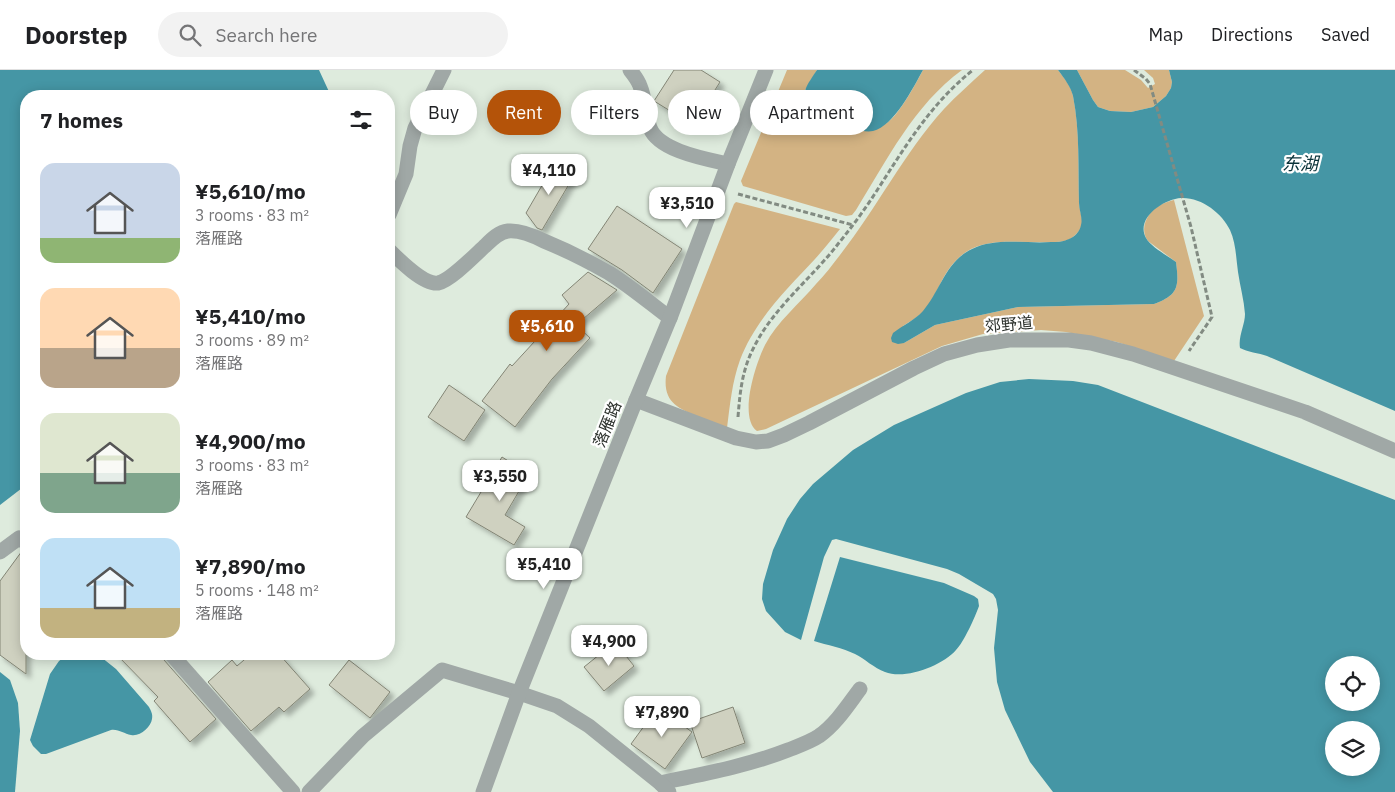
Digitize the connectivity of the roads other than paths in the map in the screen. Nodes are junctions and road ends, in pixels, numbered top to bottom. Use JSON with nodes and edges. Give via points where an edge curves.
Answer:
{"nodes":[{"id":1,"x":444,"y":70,"type":"edge"},
{"id":2,"x":630,"y":70,"type":"edge"},
{"id":3,"x":766,"y":70,"type":"edge"},
{"id":4,"x":728,"y":164,"type":"junction"},
{"id":5,"x":395,"y":201,"type":"edge"},
{"id":6,"x":395,"y":255,"type":"edge"},
{"id":7,"x":670,"y":318,"type":"junction"},
{"id":8,"x":636,"y":400,"type":"junction"},
{"id":9,"x":1395,"y":451,"type":"edge"},
{"id":10,"x":20,"y":538,"type":"edge"},
{"id":11,"x":0,"y":552,"type":"edge"},
{"id":12,"x":176,"y":660,"type":"edge"},
{"id":13,"x":860,"y":689,"type":"dead end"},
{"id":14,"x":519,"y":693,"type":"junction"},
{"id":15,"x":665,"y":788,"type":"edge"},
{"id":16,"x":293,"y":792,"type":"edge"},
{"id":17,"x":309,"y":792,"type":"edge"},
{"id":18,"x":483,"y":792,"type":"edge"}],
"edges":[{"from":1,"to":5,"type":"street","via":[[415,128],[406,174]]},
{"from":2,"to":4,"type":"street","via":[[640,85],[650,128],[655,136],[695,157]]},
{"from":3,"to":4,"type":"street","name":"落雁路"},
{"from":4,"to":7,"type":"street","name":"落雁路"},
{"from":6,"to":7,"type":"street","via":[[424,279],[437,283],[457,271],[497,235],[517,232],[560,247],[610,273]]},
{"from":7,"to":8,"type":"street","name":"落雁路"},
{"from":8,"to":9,"type":"street","name":"郊野道","via":[[736,438],[768,441],[784,436],[944,354],[1009,340],[1069,340],[1133,354],[1305,412]]},
{"from":8,"to":14,"type":"street","name":"落雁路"},
{"from":10,"to":11,"type":"street"},
{"from":12,"to":16,"type":"street"},
{"from":13,"to":15,"type":"street","via":[[828,728],[802,745]]},
{"from":14,"to":15,"type":"street","via":[[557,706],[589,726]]},
{"from":14,"to":17,"type":"street","via":[[442,670],[363,736]]},
{"from":14,"to":18,"type":"street","name":"落雁路"}]}
